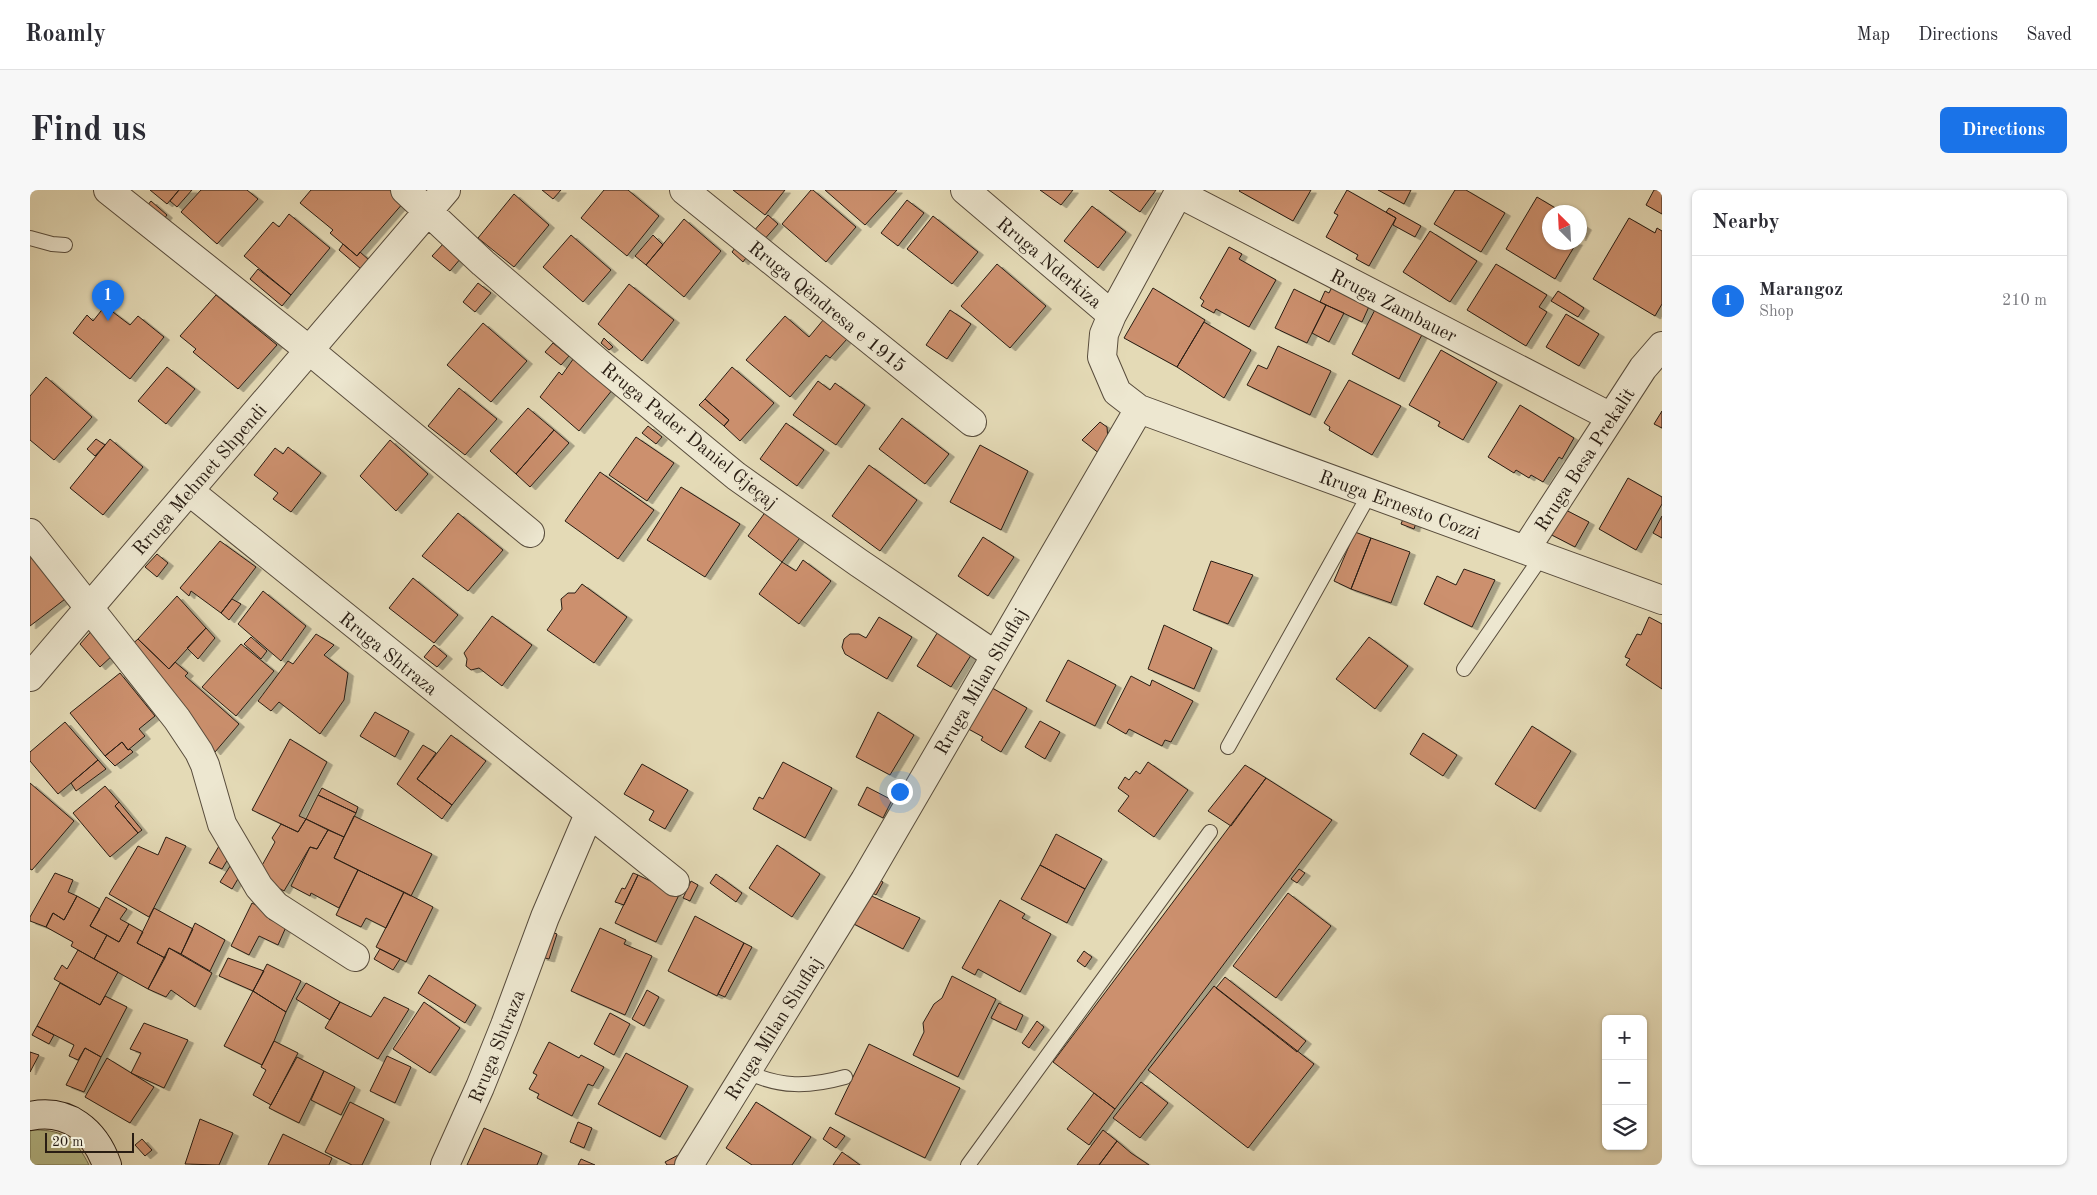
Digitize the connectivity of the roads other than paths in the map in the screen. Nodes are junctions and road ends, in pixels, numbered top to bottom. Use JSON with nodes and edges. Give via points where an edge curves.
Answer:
{"nodes":[{"id":1,"x":108,"y":190,"type":"edge"},
{"id":2,"x":405,"y":190,"type":"edge"},
{"id":3,"x":446,"y":190,"type":"edge"},
{"id":4,"x":684,"y":190,"type":"edge"},
{"id":5,"x":965,"y":190,"type":"edge"},
{"id":6,"x":1179,"y":192,"type":"edge"},
{"id":7,"x":429,"y":211,"type":"junction"},
{"id":8,"x":30,"y":238,"type":"edge"},
{"id":9,"x":65,"y":245,"type":"dead end"},
{"id":10,"x":1112,"y":315,"type":"junction"},
{"id":11,"x":1662,"y":346,"type":"edge"},
{"id":12,"x":309,"y":350,"type":"junction"},
{"id":13,"x":1139,"y":410,"type":"junction"},
{"id":14,"x":1611,"y":417,"type":"junction"},
{"id":15,"x":972,"y":422,"type":"dead end"},
{"id":16,"x":189,"y":491,"type":"junction"},
{"id":17,"x":1370,"y":493,"type":"junction"},
{"id":18,"x":30,"y":533,"type":"edge"},
{"id":19,"x":530,"y":533,"type":"dead end"},
{"id":20,"x":1533,"y":553,"type":"junction"},
{"id":21,"x":1662,"y":600,"type":"edge"},
{"id":22,"x":90,"y":607,"type":"junction"},
{"id":23,"x":995,"y":656,"type":"junction"},
{"id":24,"x":1464,"y":669,"type":"dead end"},
{"id":25,"x":30,"y":677,"type":"edge"},
{"id":26,"x":1228,"y":747,"type":"dead end"},
{"id":27,"x":589,"y":814,"type":"junction"},
{"id":28,"x":1210,"y":832,"type":"dead end"},
{"id":29,"x":675,"y":882,"type":"dead end"},
{"id":30,"x":354,"y":957,"type":"dead end"},
{"id":31,"x":745,"y":1072,"type":"junction"},
{"id":32,"x":845,"y":1077,"type":"dead end"},
{"id":33,"x":30,"y":1116,"type":"edge"},
{"id":34,"x":108,"y":1160,"type":"edge"},
{"id":35,"x":445,"y":1165,"type":"edge"},
{"id":36,"x":689,"y":1165,"type":"edge"},
{"id":37,"x":968,"y":1165,"type":"edge"}],
"edges":[{"from":1,"to":12,"type":"street"},
{"from":2,"to":7,"type":"street","name":"Rruga Pader Daniel Gjeçaj"},
{"from":3,"to":7,"type":"street","name":"Rruga Mehmet Shpendi"},
{"from":4,"to":15,"type":"street","name":"Rruga Qëndresa e 1915"},
{"from":5,"to":10,"type":"street","name":"Rruga Nderkiza"},
{"from":6,"to":10,"type":"street"},
{"from":6,"to":14,"type":"street","name":"Rruga Zambauer"},
{"from":7,"to":12,"type":"street","name":"Rruga Mehmet Shpendi"},
{"from":7,"to":23,"type":"street","name":"Rruga Pader Daniel Gjeçaj","via":[[483,263],[736,476]]},
{"from":8,"to":9,"type":"lane"},
{"from":10,"to":13,"type":"street","via":[[1104,334],[1102,357],[1117,392]]},
{"from":11,"to":14,"type":"street","name":"Rruga Besa Prekalit","via":[[1643,368]]},
{"from":12,"to":16,"type":"street","name":"Rruga Mehmet Shpendi"},
{"from":12,"to":19,"type":"street"},
{"from":13,"to":17,"type":"street","name":"Rruga Ernesto Cozzi"},
{"from":13,"to":23,"type":"street","name":"Rruga Milan Shuflaj"},
{"from":14,"to":20,"type":"street","name":"Rruga Besa Prekalit"},
{"from":16,"to":22,"type":"street","name":"Rruga Mehmet Shpendi"},
{"from":16,"to":27,"type":"street","name":"Rruga Shtraza"},
{"from":17,"to":20,"type":"street","name":"Rruga Ernesto Cozzi"},
{"from":17,"to":26,"type":"lane"},
{"from":18,"to":22,"type":"street"},
{"from":20,"to":21,"type":"street","name":"Rruga Ernesto Cozzi"},
{"from":20,"to":24,"type":"lane"},
{"from":22,"to":25,"type":"street","name":"Rruga Mehmet Shpendi"},
{"from":22,"to":30,"type":"street","via":[[199,752],[222,824],[260,887],[276,906]]},
{"from":23,"to":31,"type":"street","name":"Rruga Milan Shuflaj","via":[[865,880]]},
{"from":27,"to":29,"type":"street","name":"Rruga Shtraza"},
{"from":27,"to":35,"type":"street","name":"Rruga Shtraza","via":[[545,917],[480,1087]]},
{"from":28,"to":37,"type":"lane"},
{"from":31,"to":32,"type":"lane","via":[[806,1085]]},
{"from":31,"to":36,"type":"street","name":"Rruga Milan Shuflaj"},
{"from":33,"to":34,"type":"street","via":[[42,1113],[66,1118],[87,1130]]}]}
